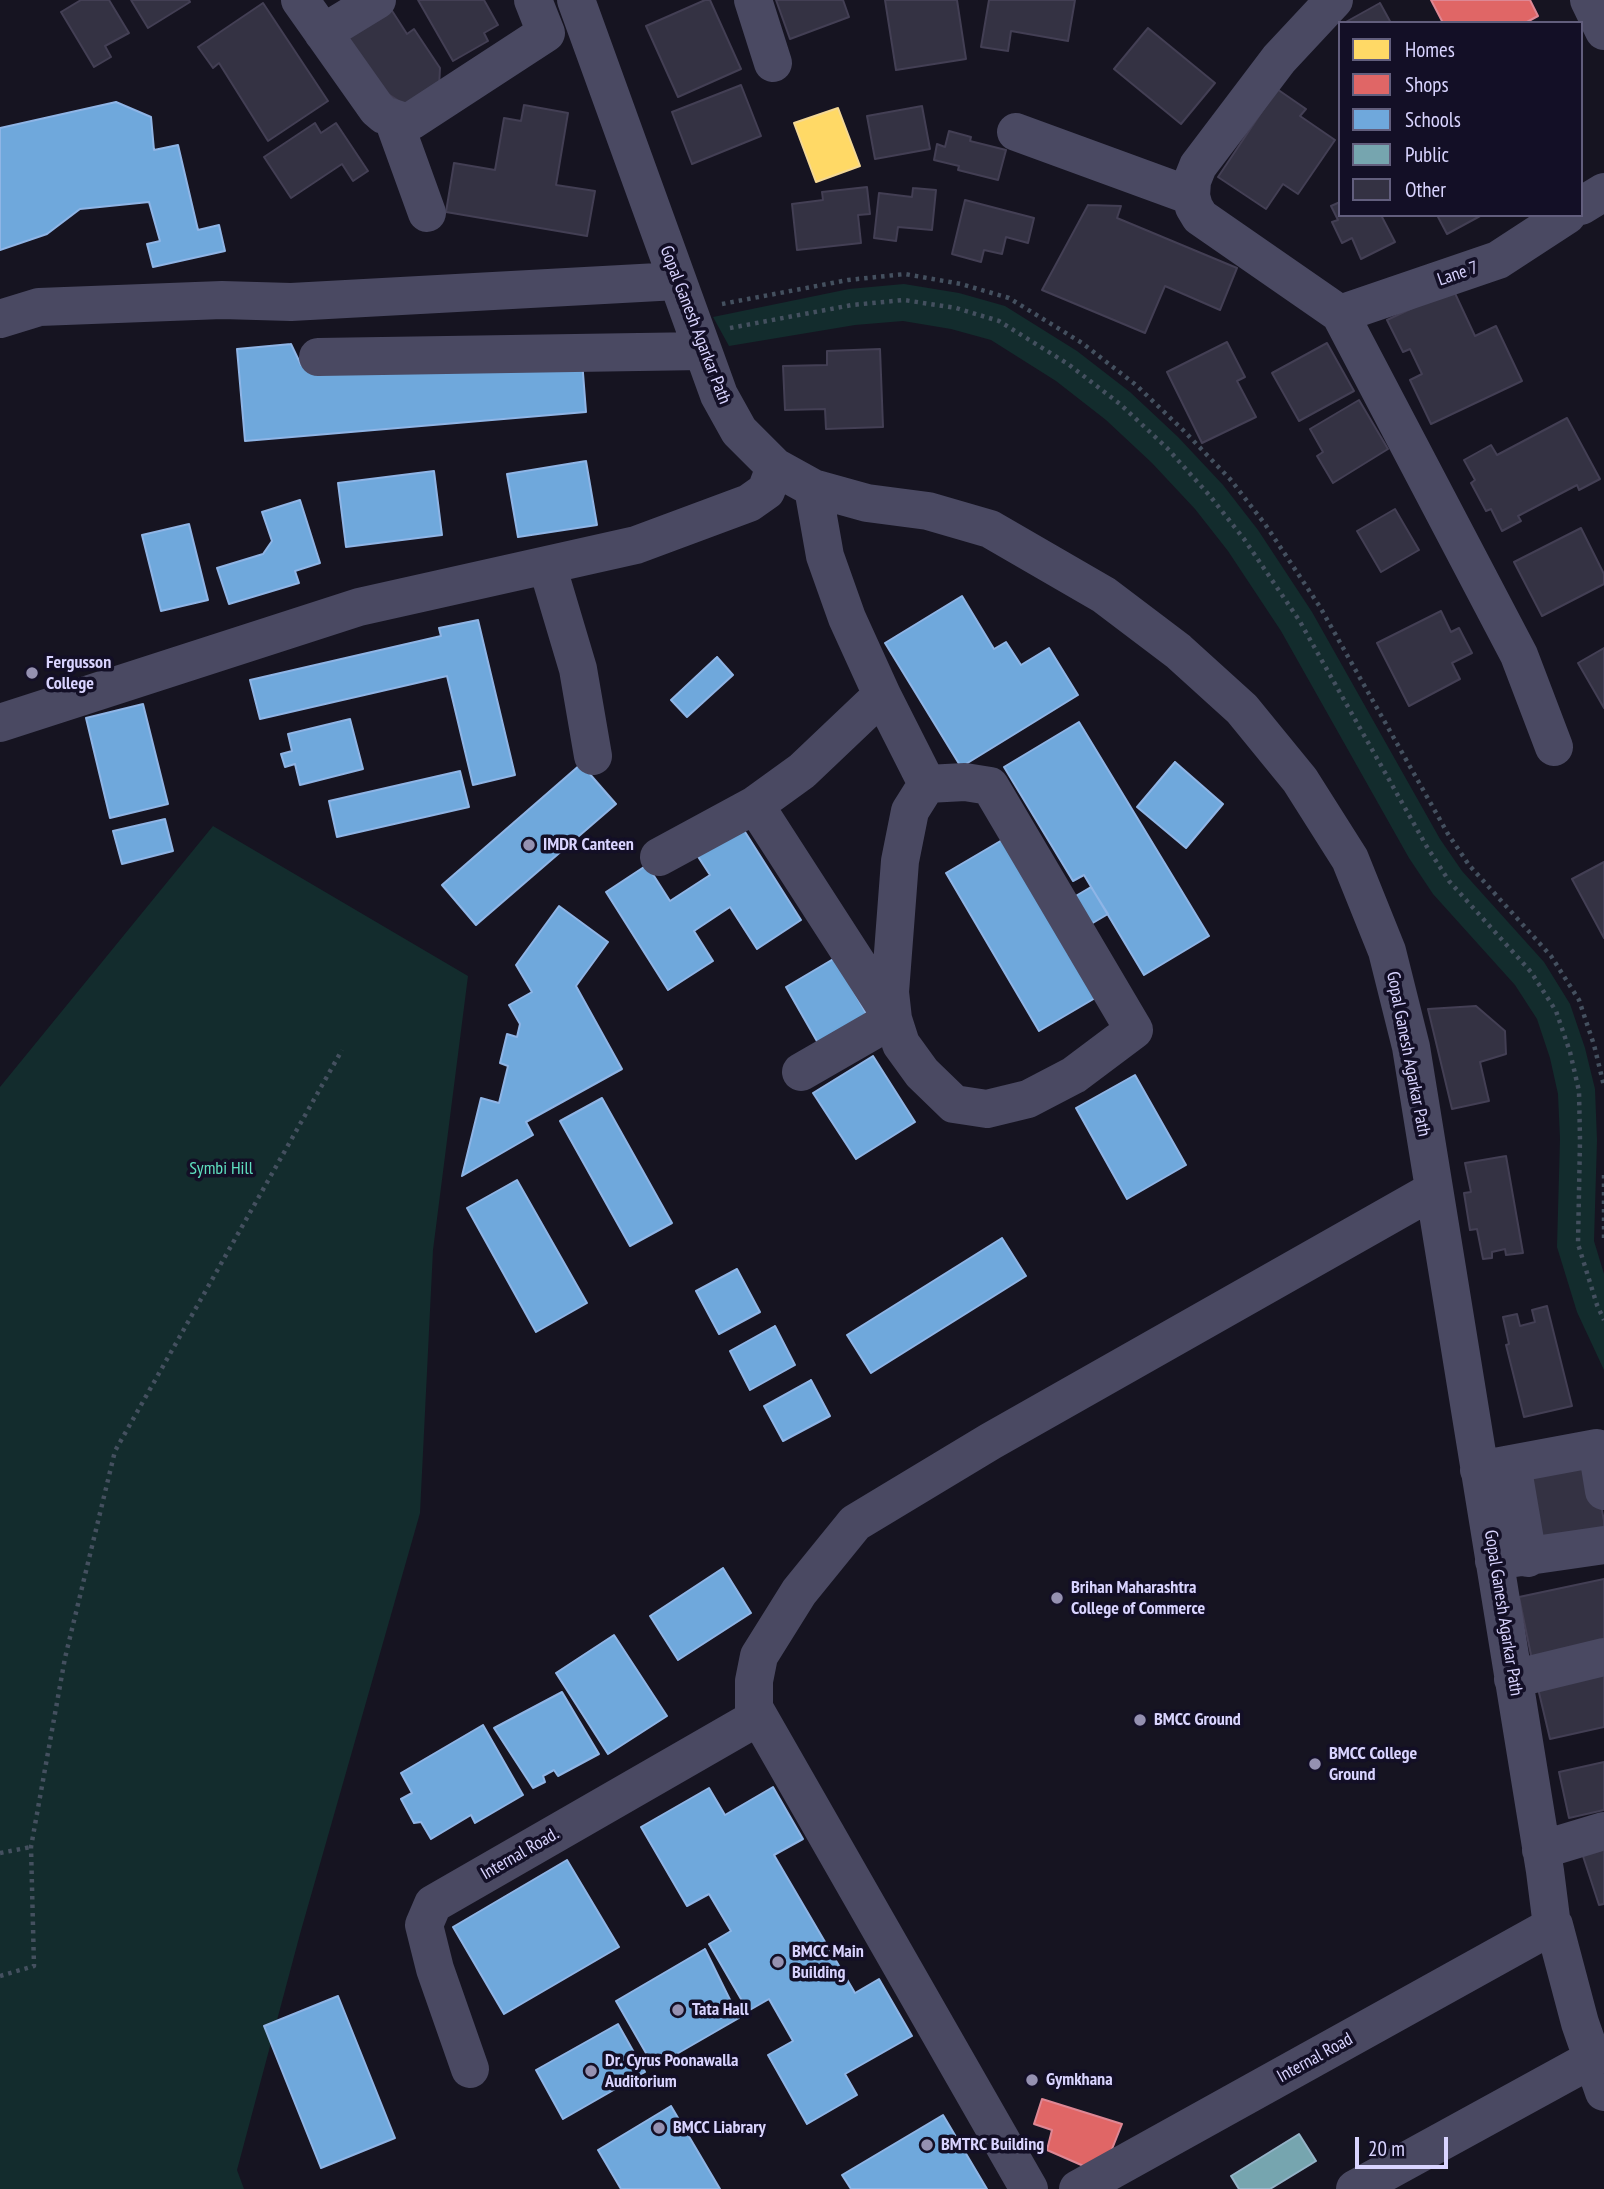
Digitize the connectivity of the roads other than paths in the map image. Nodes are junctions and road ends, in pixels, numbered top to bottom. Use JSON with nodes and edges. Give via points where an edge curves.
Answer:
{"nodes":[{"id":1,"x":300,"y":0,"type":"edge"},
{"id":2,"x":377,"y":0,"type":"edge"},
{"id":3,"x":576,"y":0,"type":"edge"},
{"id":4,"x":753,"y":0,"type":"edge"},
{"id":5,"x":1334,"y":0,"type":"edge"},
{"id":6,"x":1589,"y":0,"type":"edge"},
{"id":7,"x":539,"y":16,"type":"edge"},
{"id":8,"x":1604,"y":31,"type":"edge"},
{"id":9,"x":323,"y":33,"type":"junction"},
{"id":10,"x":772,"y":63,"type":"dead end"},
{"id":11,"x":393,"y":119,"type":"junction"},
{"id":12,"x":1016,"y":132,"type":"dead end"},
{"id":13,"x":1604,"y":192,"type":"edge"},
{"id":14,"x":1191,"y":196,"type":"junction"},
{"id":15,"x":1583,"y":205,"type":"edge"},
{"id":16,"x":426,"y":213,"type":"dead end"},
{"id":17,"x":1564,"y":217,"type":"edge"},
{"id":18,"x":677,"y":281,"type":"junction"},
{"id":19,"x":1340,"y":314,"type":"junction"},
{"id":20,"x":0,"y":319,"type":"edge"},
{"id":21,"x":698,"y":338,"type":"junction"},
{"id":22,"x":318,"y":357,"type":"dead end"},
{"id":23,"x":775,"y":467,"type":"junction"},
{"id":24,"x":813,"y":488,"type":"junction"},
{"id":25,"x":547,"y":565,"type":"junction"},
{"id":26,"x":882,"y":695,"type":"junction"},
{"id":27,"x":0,"y":723,"type":"edge"},
{"id":28,"x":1554,"y":747,"type":"dead end"},
{"id":29,"x":593,"y":756,"type":"dead end"},
{"id":30,"x":926,"y":784,"type":"junction"},
{"id":31,"x":755,"y":804,"type":"junction"},
{"id":32,"x":659,"y":857,"type":"dead end"},
{"id":33,"x":893,"y":1019,"type":"junction"},
{"id":34,"x":801,"y":1072,"type":"dead end"},
{"id":35,"x":1434,"y":1190,"type":"junction"},
{"id":36,"x":1496,"y":1467,"type":"junction"},
{"id":37,"x":1604,"y":1491,"type":"edge"},
{"id":38,"x":1604,"y":1545,"type":"edge"},
{"id":39,"x":1604,"y":1563,"type":"edge"},
{"id":40,"x":1507,"y":1569,"type":"junction"},
{"id":41,"x":1604,"y":1657,"type":"edge"},
{"id":42,"x":1513,"y":1679,"type":"junction"},
{"id":43,"x":758,"y":1717,"type":"junction"},
{"id":44,"x":1604,"y":1831,"type":"edge"},
{"id":45,"x":1541,"y":1850,"type":"junction"},
{"id":46,"x":1552,"y":1926,"type":"junction"},
{"id":47,"x":470,"y":2069,"type":"dead end"},
{"id":48,"x":1598,"y":2076,"type":"edge"},
{"id":49,"x":1029,"y":2189,"type":"edge"},
{"id":50,"x":1078,"y":2189,"type":"edge"},
{"id":51,"x":1355,"y":2189,"type":"edge"}],
"edges":[{"from":1,"to":9,"type":"street"},
{"from":2,"to":9,"type":"street"},
{"from":3,"to":18,"type":"street","name":"Gopal Ganesh Agarkar Path"},
{"from":4,"to":10,"type":"street"},
{"from":5,"to":14,"type":"street","via":[[1279,59],[1198,166]]},
{"from":6,"to":8,"type":"street"},
{"from":7,"to":11,"type":"street","via":[[411,121]]},
{"from":9,"to":11,"type":"street","via":[[377,109]]},
{"from":11,"to":16,"type":"street"},
{"from":12,"to":14,"type":"street"},
{"from":13,"to":15,"type":"street"},
{"from":14,"to":19,"type":"street","via":[[1200,217]]},
{"from":17,"to":19,"type":"street","name":"Lane 7","via":[[1498,260]]},
{"from":18,"to":20,"type":"street","via":[[291,302],[39,307]]},
{"from":18,"to":21,"type":"street","name":"Gopal Ganesh Agarkar Path"},
{"from":19,"to":28,"type":"street","via":[[1519,656]]},
{"from":21,"to":22,"type":"street"},
{"from":21,"to":23,"type":"street","name":"Gopal Ganesh Agarkar Path","via":[[719,395],[739,431]]},
{"from":23,"to":24,"type":"street","name":"Gopal Ganesh Agarkar Path"},
{"from":23,"to":25,"type":"street","via":[[766,491],[749,503],[636,545]]},
{"from":24,"to":26,"type":"street","via":[[825,556]]},
{"from":24,"to":35,"type":"street","name":"Gopal Ganesh Agarkar Path","via":[[867,503],[928,510],[990,529],[1104,595],[1178,651],[1242,709],[1300,780],[1350,859],[1387,951],[1411,1047]]},
{"from":25,"to":27,"type":"street","via":[[359,607]]},
{"from":25,"to":29,"type":"street","via":[[578,669]]},
{"from":26,"to":30,"type":"street"},
{"from":26,"to":31,"type":"street","via":[[802,771]]},
{"from":30,"to":33,"type":"street","via":[[910,811],[900,861],[890,992]]},
{"from":30,"to":33,"type":"street","via":[[990,786],[1134,1030],[1074,1075],[1028,1099],[987,1109],[954,1104],[901,1044]]},
{"from":31,"to":32,"type":"street"},
{"from":31,"to":33,"type":"street"},
{"from":33,"to":34,"type":"street"},
{"from":35,"to":36,"type":"street","name":"Gopal Ganesh Agarkar Path"},
{"from":35,"to":43,"type":"street","via":[[855,1523],[799,1592],[760,1656],[754,1681]]},
{"from":36,"to":37,"type":"street","via":[[1597,1448]]},
{"from":36,"to":40,"type":"street","name":"Gopal Ganesh Agarkar Path"},
{"from":38,"to":40,"type":"street"},
{"from":39,"to":40,"type":"street"},
{"from":40,"to":42,"type":"street","name":"Gopal Ganesh Agarkar Path"},
{"from":41,"to":42,"type":"street"},
{"from":42,"to":45,"type":"street","name":"Gopal Ganesh Agarkar Path"},
{"from":43,"to":47,"type":"street","name":"Internal Road.","via":[[433,1905],[424,1925]]},
{"from":43,"to":49,"type":"street"},
{"from":44,"to":45,"type":"street"},
{"from":45,"to":46,"type":"street","name":"Gopal Ganesh Agarkar Path"},
{"from":46,"to":48,"type":"street","name":"Gopal Ganesh Agarkar Path"},
{"from":46,"to":50,"type":"street","name":"Internal Road"},
{"from":48,"to":51,"type":"street"}]}
